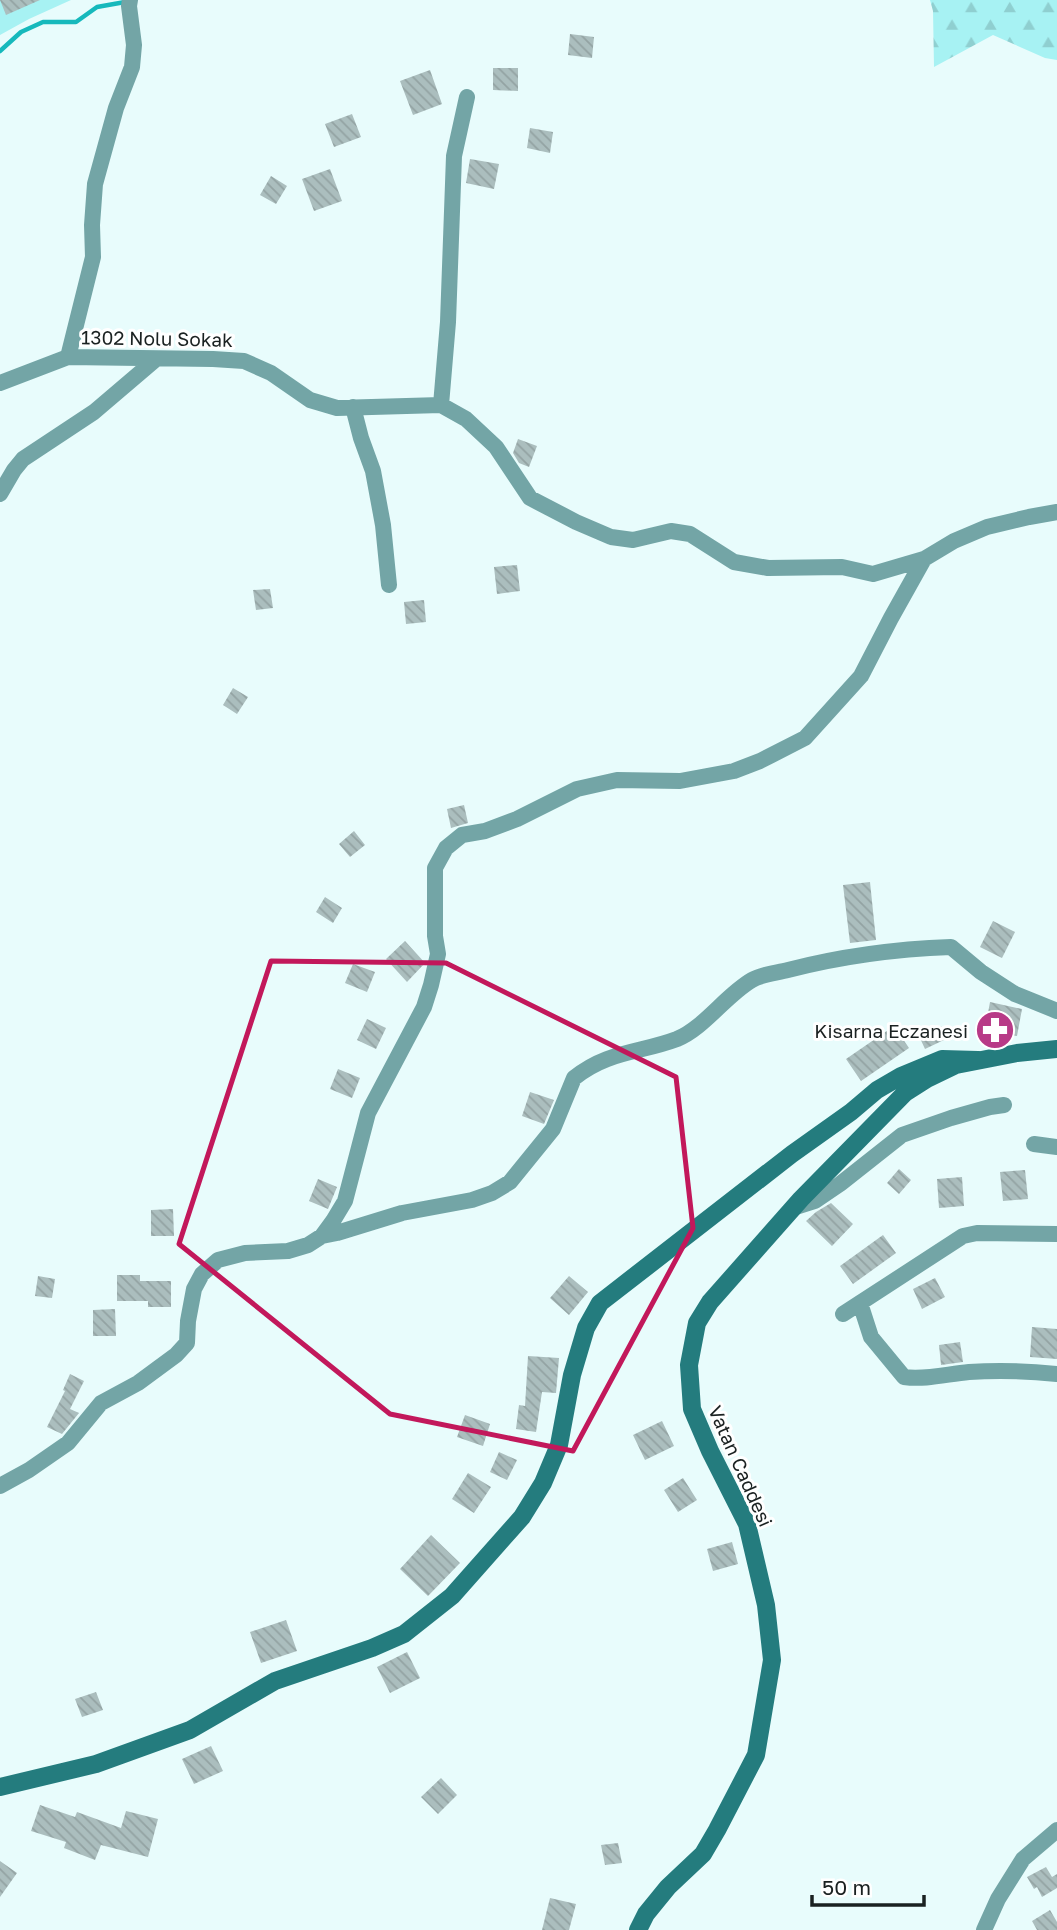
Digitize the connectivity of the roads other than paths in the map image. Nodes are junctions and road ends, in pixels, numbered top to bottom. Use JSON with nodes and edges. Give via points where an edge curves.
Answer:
{"nodes":[{"id":1,"x":129,"y":3,"type":"edge"},
{"id":2,"x":467,"y":97,"type":"dead end"},
{"id":3,"x":68,"y":357,"type":"junction"},
{"id":4,"x":155,"y":360,"type":"junction"},
{"id":5,"x":0,"y":383,"type":"edge"},
{"id":6,"x":441,"y":405,"type":"junction"},
{"id":7,"x":353,"y":407,"type":"junction"},
{"id":8,"x":0,"y":494,"type":"edge"},
{"id":9,"x":1057,"y":512,"type":"edge"},
{"id":10,"x":924,"y":559,"type":"junction"},
{"id":11,"x":389,"y":585,"type":"dead end"},
{"id":12,"x":1057,"y":1011,"type":"edge"},
{"id":13,"x":1057,"y":1049,"type":"edge"},
{"id":14,"x":978,"y":1060,"type":"junction"},
{"id":15,"x":1004,"y":1105,"type":"dead end"},
{"id":16,"x":1034,"y":1144,"type":"dead end"},
{"id":17,"x":1057,"y":1147,"type":"edge"},
{"id":18,"x":793,"y":1208,"type":"junction"},
{"id":19,"x":1057,"y":1234,"type":"edge"},
{"id":20,"x":321,"y":1236,"type":"junction"},
{"id":21,"x":860,"y":1303,"type":"junction"},
{"id":22,"x":843,"y":1314,"type":"dead end"},
{"id":23,"x":1057,"y":1374,"type":"edge"},
{"id":24,"x":0,"y":1486,"type":"edge"},
{"id":25,"x":0,"y":1787,"type":"edge"},
{"id":26,"x":1057,"y":1830,"type":"edge"},
{"id":27,"x":638,"y":1930,"type":"edge"},
{"id":28,"x":984,"y":1930,"type":"edge"}],
"edges":[{"from":1,"to":3,"type":"street","via":[[132,67],[95,184],[93,257]]},
{"from":2,"to":6,"type":"street","via":[[454,156]]},
{"from":3,"to":4,"type":"street","name":"1302 Nolu Sokak"},
{"from":3,"to":5,"type":"street"},
{"from":4,"to":7,"type":"street","name":"1302 Nolu Sokak","via":[[244,361],[310,400],[337,408]]},
{"from":4,"to":8,"type":"street","via":[[94,412],[23,459]]},
{"from":6,"to":7,"type":"street","name":"1302 Nolu Sokak"},
{"from":6,"to":10,"type":"street","via":[[466,419],[496,447],[530,498],[611,537],[633,540],[671,531],[690,534],[734,562],[768,568],[842,566],[873,574]]},
{"from":7,"to":11,"type":"street","via":[[373,471]]},
{"from":9,"to":10,"type":"street","via":[[987,527]]},
{"from":10,"to":20,"type":"street","via":[[862,676],[805,738],[734,771],[680,781],[617,780],[577,789],[517,819],[462,835],[446,848],[435,868],[438,954],[424,1007],[368,1113],[345,1201]]},
{"from":12,"to":20,"type":"street","via":[[1015,994],[951,947],[850,956],[755,978],[679,1038],[607,1058],[580,1073],[553,1129],[510,1182],[492,1193]]},
{"from":13,"to":14,"type":"street","name":"Vatan Caddesi"},
{"from":14,"to":18,"type":"street","name":"Vatan Caddesi","via":[[956,1065],[905,1093]]},
{"from":14,"to":25,"type":"street","via":[[942,1059],[877,1090],[600,1303],[586,1328],[559,1445],[543,1483],[522,1517],[452,1596],[404,1634],[275,1681],[190,1730],[96,1764]]},
{"from":15,"to":18,"type":"street","via":[[902,1135],[815,1201]]},
{"from":16,"to":17,"type":"street"},
{"from":18,"to":27,"type":"street","name":"Vatan Caddesi","via":[[710,1302],[697,1323],[689,1365],[691,1409],[747,1524],[766,1605],[772,1660],[756,1755],[703,1854],[668,1887]]},
{"from":19,"to":21,"type":"street","via":[[977,1233],[963,1237]]},
{"from":20,"to":24,"type":"street","via":[[288,1251],[218,1260],[194,1289],[187,1343],[176,1355],[101,1403],[68,1443]]},
{"from":21,"to":22,"type":"street"},
{"from":21,"to":23,"type":"street","via":[[871,1337],[904,1377],[1017,1370]]},
{"from":26,"to":28,"type":"street","via":[[1023,1860]]}]}
